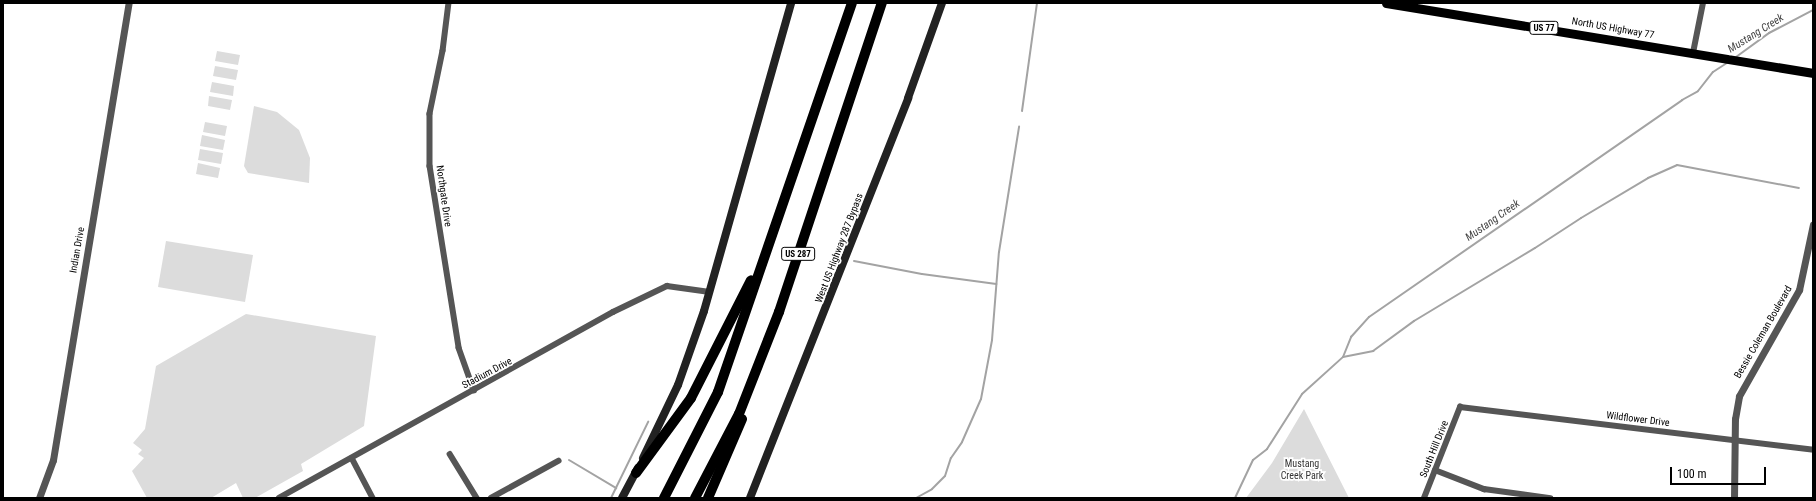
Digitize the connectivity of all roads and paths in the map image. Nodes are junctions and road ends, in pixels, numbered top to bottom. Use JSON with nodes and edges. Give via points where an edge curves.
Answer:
{"nodes":[{"id":1,"x":128,"y":3,"type":"edge"},
{"id":2,"x":449,"y":3,"type":"edge"},
{"id":3,"x":791,"y":3,"type":"edge"},
{"id":4,"x":852,"y":3,"type":"edge"},
{"id":5,"x":882,"y":3,"type":"edge"},
{"id":6,"x":942,"y":3,"type":"edge"},
{"id":7,"x":1386,"y":3,"type":"edge"},
{"id":8,"x":1703,"y":3,"type":"edge"},
{"id":9,"x":1697,"y":54,"type":"junction"},
{"id":10,"x":1813,"y":73,"type":"edge"},
{"id":11,"x":1813,"y":224,"type":"edge"},
{"id":12,"x":768,"y":249,"type":"junction"},
{"id":13,"x":710,"y":292,"type":"junction"},
{"id":14,"x":474,"y":390,"type":"junction"},
{"id":15,"x":745,"y":399,"type":"junction"},
{"id":16,"x":1460,"y":407,"type":"joint"},
{"id":17,"x":1735,"y":440,"type":"junction"},
{"id":18,"x":1813,"y":450,"type":"edge"},
{"id":19,"x":450,"y":454,"type":"dead end"},
{"id":20,"x":352,"y":458,"type":"junction"},
{"id":21,"x":558,"y":461,"type":"dead end"},
{"id":22,"x":1435,"y":470,"type":"junction"},
{"id":23,"x":636,"y":473,"type":"junction"},
{"id":24,"x":39,"y":498,"type":"edge"},
{"id":25,"x":279,"y":498,"type":"edge"},
{"id":26,"x":373,"y":498,"type":"edge"},
{"id":27,"x":477,"y":498,"type":"edge"},
{"id":28,"x":491,"y":498,"type":"edge"},
{"id":29,"x":622,"y":498,"type":"edge"},
{"id":30,"x":664,"y":498,"type":"edge"},
{"id":31,"x":695,"y":498,"type":"edge"},
{"id":32,"x":708,"y":498,"type":"edge"},
{"id":33,"x":750,"y":498,"type":"edge"},
{"id":34,"x":1424,"y":498,"type":"edge"},
{"id":35,"x":1550,"y":498,"type":"edge"},
{"id":36,"x":1734,"y":498,"type":"edge"}],
"edges":[{"from":1,"to":24,"type":"street","name":"Indian Drive","via":[[53,460]]},
{"from":2,"to":14,"type":"street","name":"Northgate Drive","via":[[443,51],[430,114],[430,166],[460,348]]},
{"from":3,"to":13,"type":"main road"},
{"from":4,"to":12,"type":"highway","number":"US 287"},
{"from":5,"to":15,"type":"highway","number":"US 287","via":[[779,312]]},
{"from":6,"to":33,"type":"main road","name":"West US Highway 287 Bypass","via":[[908,98]]},
{"from":7,"to":9,"type":"main road","name":"North US Highway 77","number":"US 77"},
{"from":8,"to":9,"type":"street"},
{"from":9,"to":10,"type":"main road","name":"North US Highway 77","number":"US 77"},
{"from":11,"to":17,"type":"street","name":"Bessie Coleman Boulevard","via":[[1799,290],[1739,396]]},
{"from":12,"to":23,"type":"highway","via":[[691,398]]},
{"from":12,"to":30,"type":"highway","number":"US 287","via":[[718,392]]},
{"from":13,"to":14,"type":"street","name":"Stadium Drive","via":[[667,286],[613,312]]},
{"from":13,"to":23,"type":"main road","via":[[678,385]]},
{"from":14,"to":20,"type":"street","name":"Stadium Drive"},
{"from":15,"to":31,"type":"highway","number":"US 287"},
{"from":15,"to":32,"type":"highway","via":[[742,420]]},
{"from":16,"to":17,"type":"street","name":"Wildflower Drive"},
{"from":16,"to":22,"type":"street","name":"South Hill Drive"},
{"from":17,"to":18,"type":"street","name":"Wildflower Drive"},
{"from":17,"to":36,"type":"street","name":"Bessie Coleman Boulevard"},
{"from":19,"to":27,"type":"street"},
{"from":20,"to":25,"type":"street","name":"Stadium Drive"},
{"from":20,"to":26,"type":"street"},
{"from":21,"to":28,"type":"street"},
{"from":22,"to":34,"type":"street","name":"South Hill Drive"},
{"from":22,"to":35,"type":"street","via":[[1484,489]]},
{"from":23,"to":29,"type":"main road"}]}
